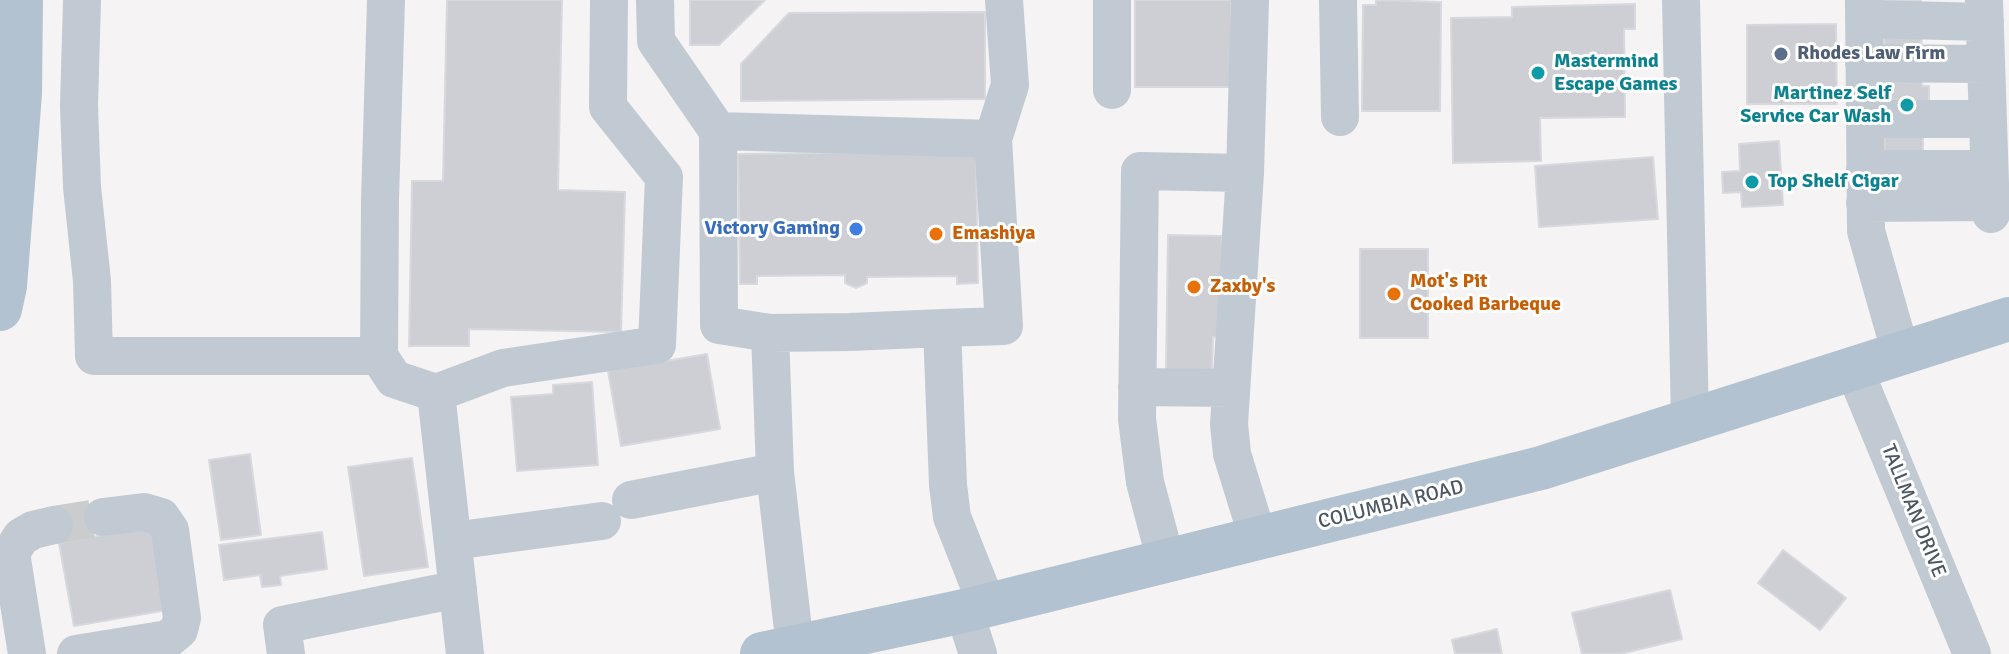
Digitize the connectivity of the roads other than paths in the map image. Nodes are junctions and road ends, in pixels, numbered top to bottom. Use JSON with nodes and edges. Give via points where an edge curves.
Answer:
{"nodes":[{"id":1,"x":82,"y":0,"type":"edge"},
{"id":2,"x":386,"y":0,"type":"edge"},
{"id":3,"x":609,"y":0,"type":"edge"},
{"id":4,"x":655,"y":0,"type":"edge"},
{"id":5,"x":1004,"y":0,"type":"edge"},
{"id":6,"x":1112,"y":0,"type":"edge"},
{"id":7,"x":1250,"y":0,"type":"edge"},
{"id":8,"x":1338,"y":0,"type":"edge"},
{"id":9,"x":1681,"y":0,"type":"edge"},
{"id":10,"x":14,"y":9,"type":"edge"},
{"id":11,"x":1864,"y":10,"type":"edge"},
{"id":12,"x":1984,"y":11,"type":"edge"},
{"id":13,"x":1864,"y":63,"type":"junction"},
{"id":14,"x":1986,"y":64,"type":"junction"},
{"id":15,"x":1112,"y":90,"type":"dead end"},
{"id":16,"x":1340,"y":117,"type":"dead end"},
{"id":17,"x":1864,"y":119,"type":"junction"},
{"id":18,"x":1988,"y":119,"type":"junction"},
{"id":19,"x":718,"y":131,"type":"junction"},
{"id":20,"x":993,"y":139,"type":"junction"},
{"id":21,"x":1245,"y":173,"type":"junction"},
{"id":22,"x":1865,"y":186,"type":"junction"},
{"id":23,"x":1994,"y":190,"type":"edge"},
{"id":24,"x":0,"y":309,"type":"edge"},
{"id":25,"x":2009,"y":319,"type":"edge"},
{"id":26,"x":942,"y":328,"type":"junction"},
{"id":27,"x":770,"y":333,"type":"junction"},
{"id":28,"x":1901,"y":354,"type":"junction"},
{"id":29,"x":379,"y":356,"type":"junction"},
{"id":30,"x":1854,"y":369,"type":"junction"},
{"id":31,"x":1137,"y":387,"type":"junction"},
{"id":32,"x":1231,"y":388,"type":"junction"},
{"id":33,"x":436,"y":393,"type":"junction"},
{"id":34,"x":1690,"y":421,"type":"junction"},
{"id":35,"x":775,"y":472,"type":"junction"},
{"id":36,"x":103,"y":517,"type":"tunnel mouth"},
{"id":37,"x":54,"y":525,"type":"tunnel mouth"},
{"id":38,"x":1258,"y":538,"type":"junction"},
{"id":39,"x":453,"y":541,"type":"junction"},
{"id":40,"x":1166,"y":561,"type":"junction"},
{"id":41,"x":458,"y":589,"type":"junction"},
{"id":42,"x":975,"y":608,"type":"junction"},
{"id":43,"x":779,"y":650,"type":"edge"},
{"id":44,"x":27,"y":654,"type":"edge"},
{"id":45,"x":76,"y":654,"type":"edge"},
{"id":46,"x":286,"y":654,"type":"edge"},
{"id":47,"x":465,"y":654,"type":"edge"},
{"id":48,"x":978,"y":654,"type":"edge"},
{"id":49,"x":1972,"y":654,"type":"edge"}],
"edges":[{"from":1,"to":29,"type":"street","via":[[80,133],[94,356]]},
{"from":2,"to":29,"type":"street"},
{"from":3,"to":33,"type":"street","via":[[608,107],[664,177],[657,345],[503,368]]},
{"from":4,"to":19,"type":"street","via":[[656,41]]},
{"from":5,"to":20,"type":"street","via":[[1010,85]]},
{"from":6,"to":15,"type":"street"},
{"from":7,"to":21,"type":"street"},
{"from":8,"to":16,"type":"street"},
{"from":9,"to":34,"type":"street"},
{"from":10,"to":24,"type":"main road","via":[[19,108]]},
{"from":11,"to":12,"type":"street"},
{"from":11,"to":13,"type":"street"},
{"from":12,"to":14,"type":"street"},
{"from":13,"to":14,"type":"street"},
{"from":13,"to":17,"type":"street"},
{"from":14,"to":18,"type":"street"},
{"from":17,"to":18,"type":"street"},
{"from":17,"to":22,"type":"street"},
{"from":18,"to":23,"type":"street"},
{"from":19,"to":20,"type":"street"},
{"from":19,"to":27,"type":"street","via":[[719,325]]},
{"from":20,"to":26,"type":"street","via":[[1004,326]]},
{"from":21,"to":31,"type":"street","via":[[1140,171]]},
{"from":21,"to":32,"type":"street"},
{"from":22,"to":23,"type":"street"},
{"from":22,"to":28,"type":"street","via":[[1866,231]]},
{"from":25,"to":28,"type":"main road","name":"COLUMBIA ROAD"},
{"from":26,"to":27,"type":"street"},
{"from":26,"to":42,"type":"street","via":[[948,485]]},
{"from":27,"to":35,"type":"street"},
{"from":28,"to":30,"type":"main road","name":"COLUMBIA ROAD"},
{"from":29,"to":33,"type":"street","via":[[394,379]]},
{"from":30,"to":34,"type":"main road","name":"COLUMBIA ROAD"},
{"from":30,"to":49,"type":"street","name":"TALLMAN DRIVE"},
{"from":31,"to":32,"type":"street"},
{"from":31,"to":40,"type":"street","via":[[1145,482]]},
{"from":32,"to":38,"type":"street","via":[[1232,454]]},
{"from":33,"to":39,"type":"street"},
{"from":34,"to":38,"type":"main road","name":"COLUMBIA ROAD","via":[[1541,468]]},
{"from":35,"to":39,"type":"street","via":[[617,511]]},
{"from":35,"to":43,"type":"street"},
{"from":36,"to":45,"type":"street","via":[[144,512],[161,517],[170,530],[182,618],[179,630],[168,639]]},
{"from":37,"to":44,"type":"street","via":[[21,537],[11,553]]},
{"from":38,"to":40,"type":"main road","name":"COLUMBIA ROAD"},
{"from":39,"to":41,"type":"street"},
{"from":40,"to":42,"type":"main road","name":"COLUMBIA ROAD"},
{"from":41,"to":46,"type":"street","via":[[282,625]]},
{"from":41,"to":47,"type":"street"},
{"from":42,"to":43,"type":"main road","name":"COLUMBIA ROAD"},
{"from":42,"to":48,"type":"street"}]}
